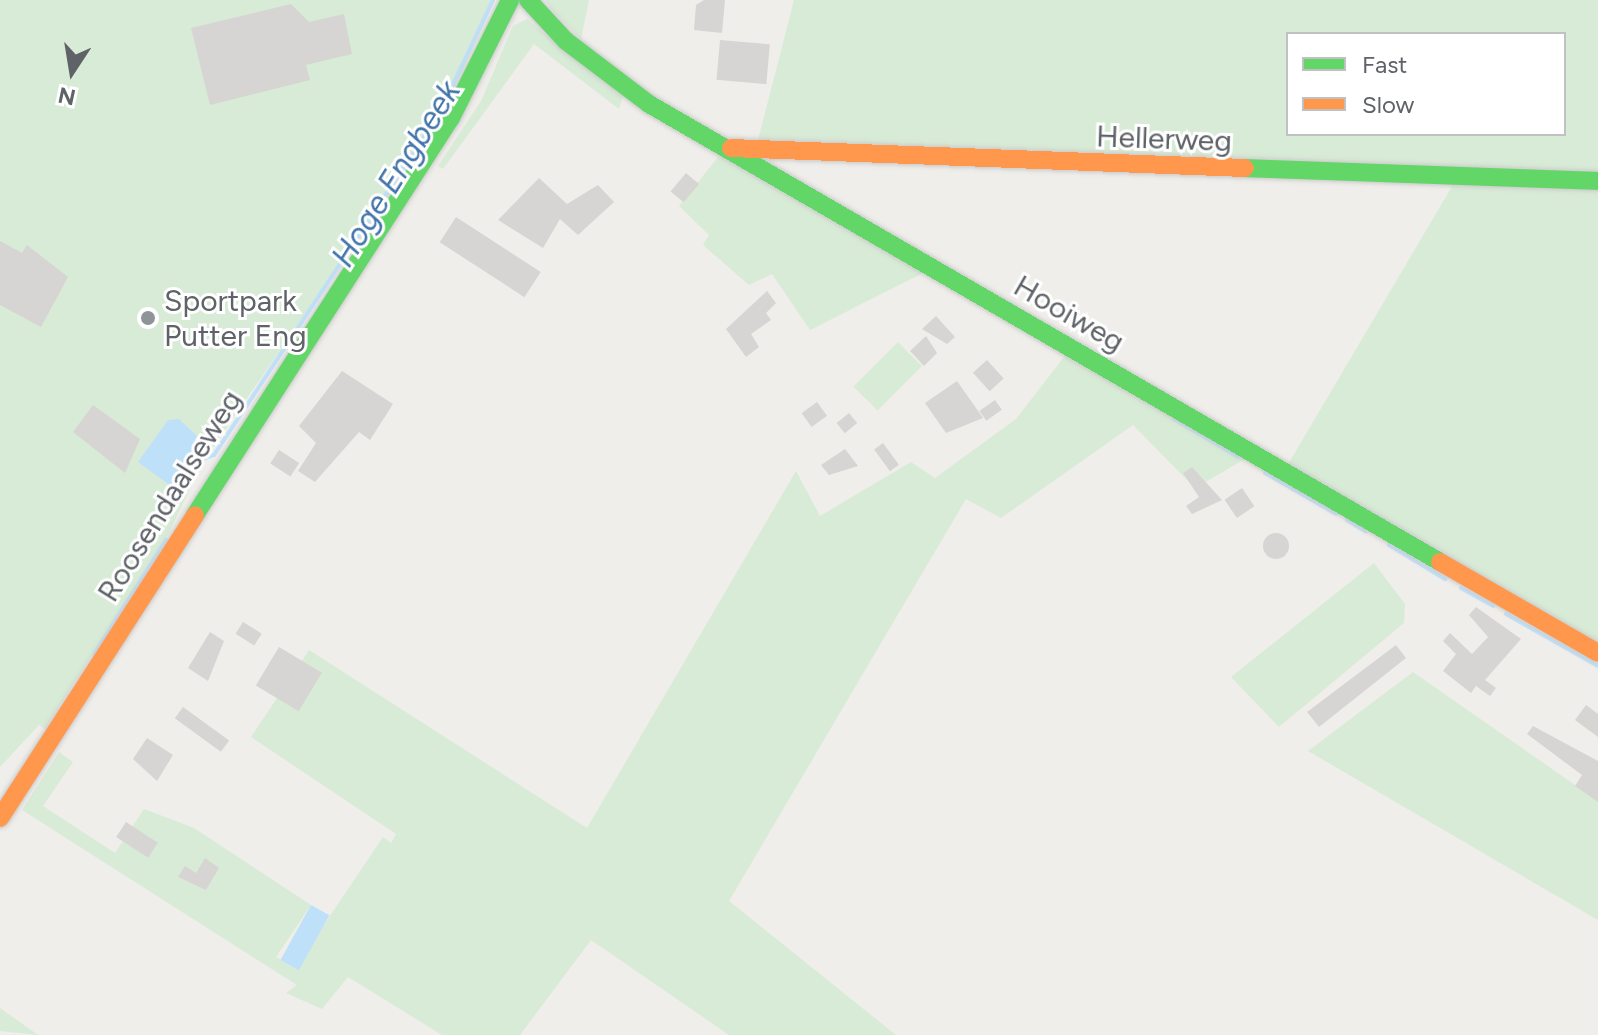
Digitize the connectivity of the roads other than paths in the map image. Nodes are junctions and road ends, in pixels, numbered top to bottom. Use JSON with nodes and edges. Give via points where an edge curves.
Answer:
{"nodes":[{"id":1,"x":510,"y":0,"type":"edge"},
{"id":2,"x":528,"y":0,"type":"edge"},
{"id":3,"x":727,"y":148,"type":"junction"},
{"id":4,"x":1598,"y":181,"type":"edge"},
{"id":5,"x":1598,"y":653,"type":"edge"},
{"id":6,"x":0,"y":818,"type":"edge"}],
"edges":[{"from":1,"to":6,"type":"street","name":"Roosendaalseweg","via":[[451,118]]},
{"from":2,"to":3,"type":"street","name":"Hooiweg","via":[[616,81]]},
{"from":3,"to":4,"type":"street","name":"Hellerweg"},
{"from":3,"to":5,"type":"street","name":"Hooiweg"}]}
